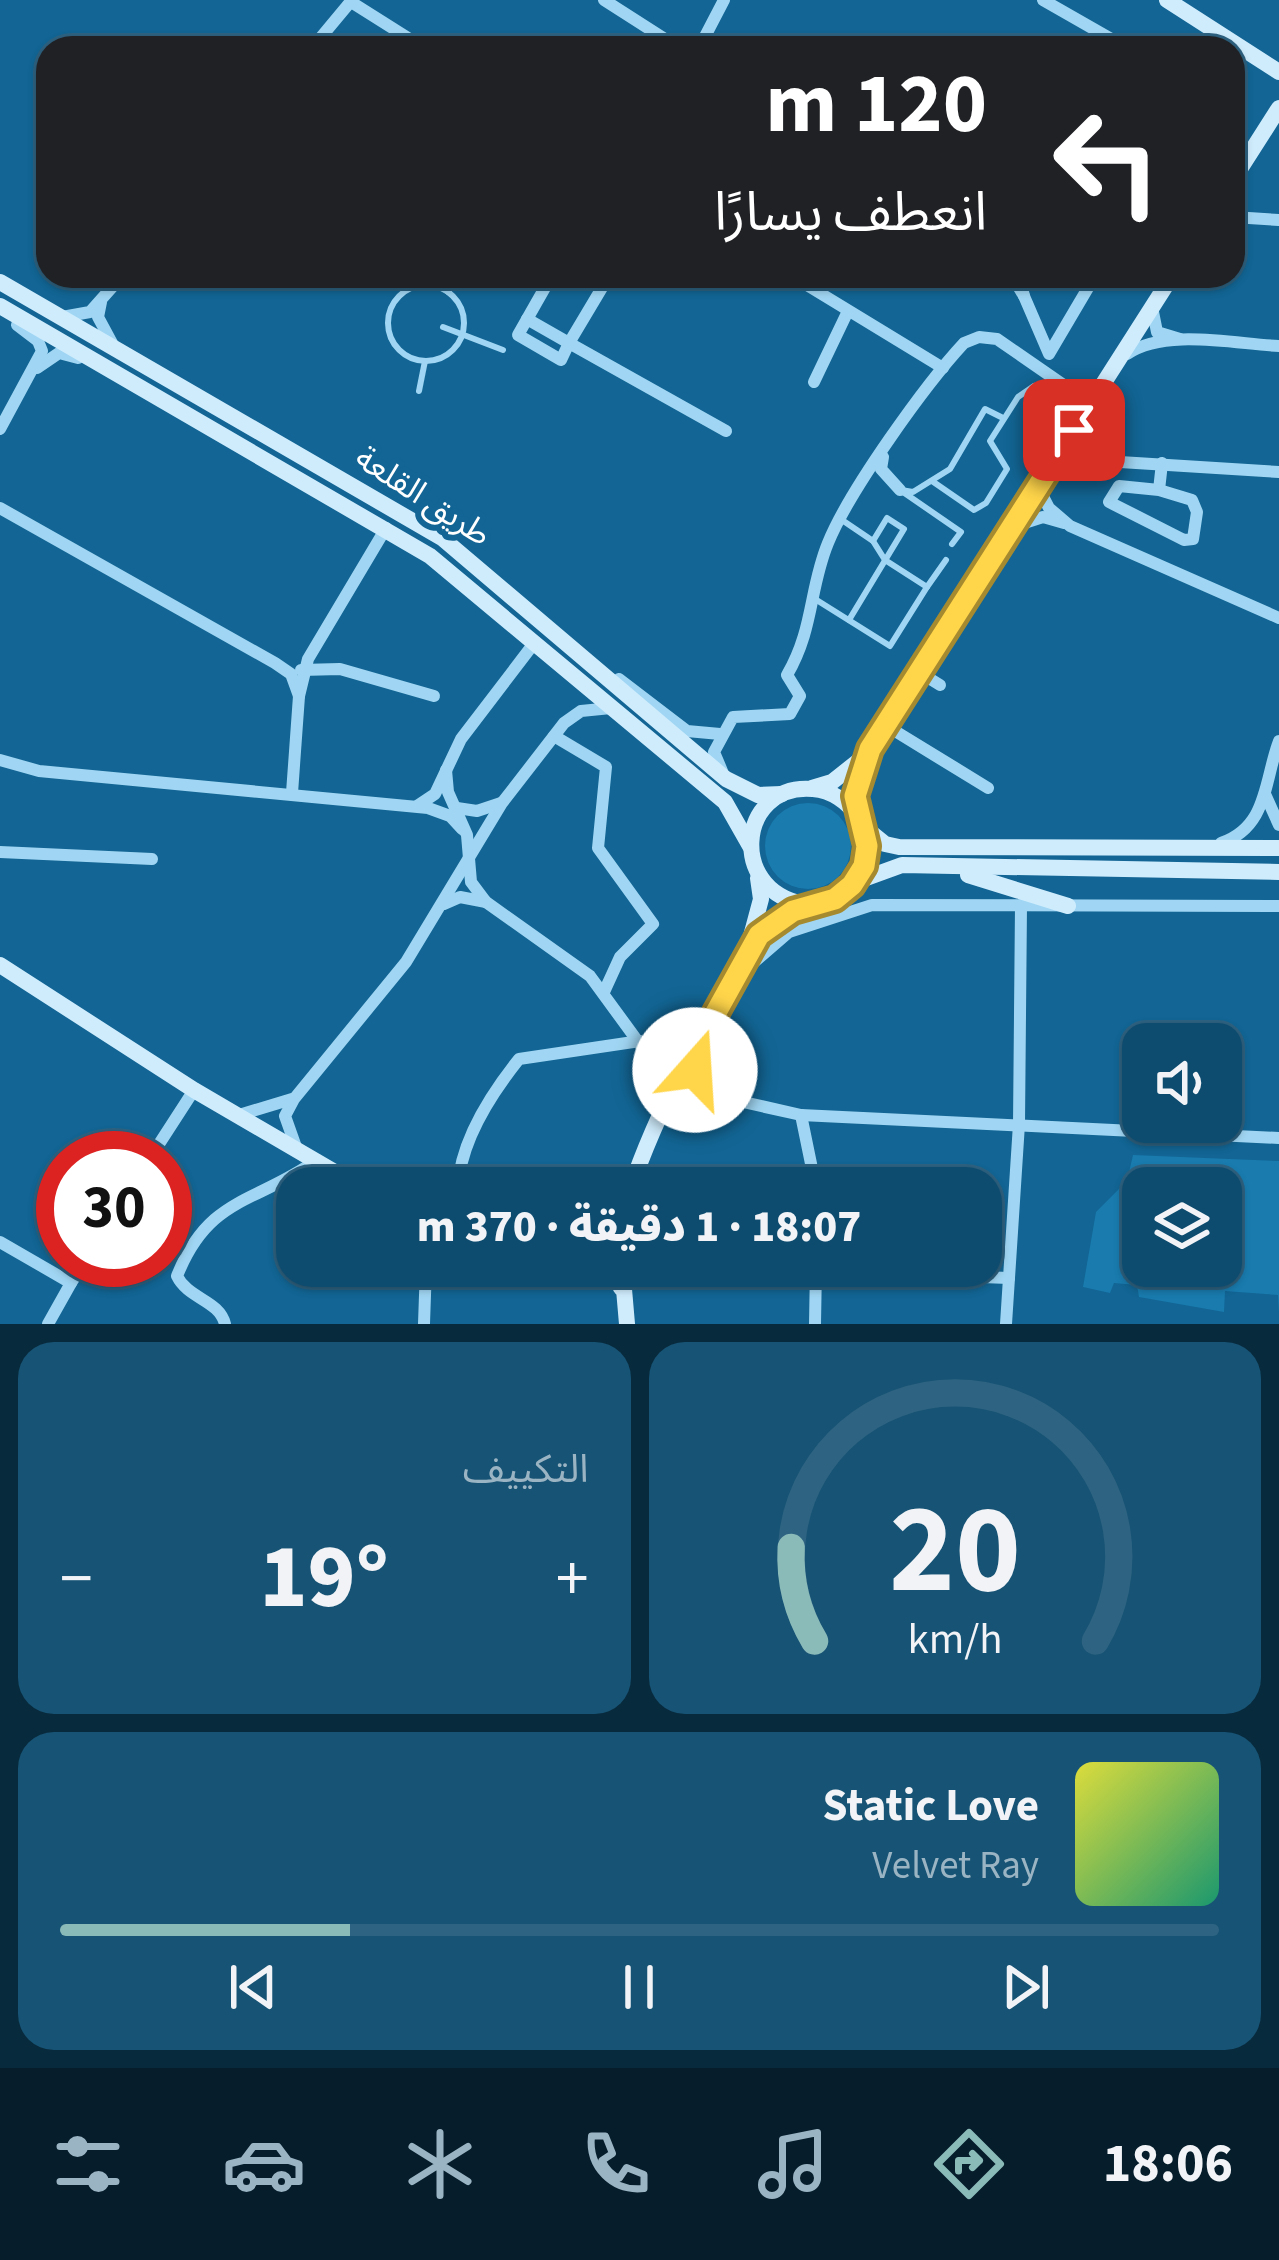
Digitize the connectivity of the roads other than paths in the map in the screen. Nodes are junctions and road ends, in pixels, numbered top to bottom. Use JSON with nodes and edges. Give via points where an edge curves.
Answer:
{"nodes":[{"id":1,"x":604,"y":0,"type":"edge"},
{"id":2,"x":724,"y":0,"type":"edge"},
{"id":3,"x":1043,"y":0,"type":"edge"},
{"id":4,"x":1167,"y":0,"type":"edge"},
{"id":5,"x":352,"y":1,"type":"edge"},
{"id":6,"x":1093,"y":28,"type":"junction"},
{"id":7,"x":323,"y":36,"type":"edge"},
{"id":8,"x":406,"y":36,"type":"edge"},
{"id":9,"x":660,"y":36,"type":"edge"},
{"id":10,"x":704,"y":36,"type":"edge"},
{"id":11,"x":1100,"y":36,"type":"edge"},
{"id":12,"x":1107,"y":36,"type":"edge"},
{"id":13,"x":1223,"y":36,"type":"edge"},
{"id":14,"x":1245,"y":50,"type":"edge"},
{"id":15,"x":1279,"y":72,"type":"edge"},
{"id":16,"x":1279,"y":108,"type":"edge"},
{"id":17,"x":1245,"y":161,"type":"edge"},
{"id":18,"x":1245,"y":218,"type":"edge"},
{"id":19,"x":1279,"y":220,"type":"edge"},
{"id":20,"x":0,"y":282,"type":"edge"},
{"id":21,"x":112,"y":288,"type":"edge"},
{"id":22,"x":412,"y":288,"type":"edge"},
{"id":23,"x":425,"y":288,"type":"edge"},
{"id":24,"x":450,"y":288,"type":"edge"},
{"id":25,"x":545,"y":288,"type":"edge"},
{"id":26,"x":601,"y":288,"type":"edge"},
{"id":27,"x":812,"y":288,"type":"edge"},
{"id":28,"x":1020,"y":288,"type":"edge"},
{"id":29,"x":1088,"y":288,"type":"edge"},
{"id":30,"x":1164,"y":288,"type":"edge"},
{"id":31,"x":448,"y":292,"type":"junction"},
{"id":32,"x":101,"y":301,"type":"junction"},
{"id":33,"x":1154,"y":304,"type":"junction"},
{"id":34,"x":848,"y":310,"type":"junction"},
{"id":35,"x":0,"y":311,"type":"edge"},
{"id":36,"x":1070,"y":316,"type":"junction"},
{"id":37,"x":62,"y":317,"type":"junction"},
{"id":38,"x":1036,"y":323,"type":"junction"},
{"id":39,"x":443,"y":327,"type":"dead end"},
{"id":40,"x":464,"y":333,"type":"junction"},
{"id":41,"x":1186,"y":342,"type":"junction"},
{"id":42,"x":569,"y":344,"type":"junction"},
{"id":43,"x":114,"y":346,"type":"junction"},
{"id":44,"x":1279,"y":346,"type":"edge"},
{"id":45,"x":503,"y":350,"type":"dead end"},
{"id":46,"x":1049,"y":354,"type":"junction"},
{"id":47,"x":1118,"y":360,"type":"junction"},
{"id":48,"x":424,"y":361,"type":"junction"},
{"id":49,"x":1038,"y":366,"type":"junction"},
{"id":50,"x":37,"y":368,"type":"junction"},
{"id":51,"x":943,"y":368,"type":"junction"},
{"id":52,"x":1058,"y":379,"type":"junction"},
{"id":53,"x":814,"y":382,"type":"dead end"},
{"id":54,"x":1034,"y":386,"type":"dead end"},
{"id":55,"x":419,"y":391,"type":"dead end"},
{"id":56,"x":1091,"y":404,"type":"junction"},
{"id":57,"x":188,"y":413,"type":"junction"},
{"id":58,"x":1004,"y":418,"type":"junction"},
{"id":59,"x":0,"y":429,"type":"edge"},
{"id":60,"x":1074,"y":430,"type":"junction"},
{"id":61,"x":726,"y":431,"type":"dead end"},
{"id":62,"x":884,"y":450,"type":"junction"},
{"id":63,"x":1104,"y":461,"type":"junction"},
{"id":64,"x":1162,"y":464,"type":"junction"},
{"id":65,"x":1279,"y":472,"type":"edge"},
{"id":66,"x":1042,"y":478,"type":"junction"},
{"id":67,"x":932,"y":481,"type":"junction"},
{"id":68,"x":900,"y":490,"type":"junction"},
{"id":69,"x":1159,"y":490,"type":"junction"},
{"id":70,"x":0,"y":508,"type":"edge"},
{"id":71,"x":842,"y":520,"type":"junction"},
{"id":72,"x":1070,"y":526,"type":"junction"},
{"id":73,"x":1011,"y":527,"type":"junction"},
{"id":74,"x":386,"y":528,"type":"junction"},
{"id":75,"x":873,"y":541,"type":"junction"},
{"id":76,"x":952,"y":544,"type":"dead end"},
{"id":77,"x":885,"y":560,"type":"junction"},
{"id":78,"x":946,"y":560,"type":"dead end"},
{"id":79,"x":927,"y":587,"type":"junction"},
{"id":80,"x":814,"y":598,"type":"junction"},
{"id":81,"x":1279,"y":618,"type":"edge"},
{"id":82,"x":542,"y":619,"type":"junction"},
{"id":83,"x":849,"y":620,"type":"junction"},
{"id":84,"x":319,"y":641,"type":"junction"},
{"id":85,"x":535,"y":642,"type":"junction"},
{"id":86,"x":275,"y":663,"type":"junction"},
{"id":87,"x":340,"y":669,"type":"junction"},
{"id":88,"x":304,"y":670,"type":"junction"},
{"id":89,"x":919,"y":672,"type":"junction"},
{"id":90,"x":940,"y":685,"type":"dead end"},
{"id":91,"x":299,"y":696,"type":"junction"},
{"id":92,"x":434,"y":696,"type":"dead end"},
{"id":93,"x":612,"y":708,"type":"junction"},
{"id":94,"x":895,"y":709,"type":"junction"},
{"id":95,"x":720,"y":734,"type":"junction"},
{"id":96,"x":554,"y":736,"type":"junction"},
{"id":97,"x":906,"y":740,"type":"junction"},
{"id":98,"x":1279,"y":741,"type":"edge"},
{"id":99,"x":870,"y":749,"type":"junction"},
{"id":100,"x":0,"y":760,"type":"edge"},
{"id":101,"x":446,"y":770,"type":"junction"},
{"id":102,"x":726,"y":779,"type":"junction"},
{"id":103,"x":988,"y":788,"type":"dead end"},
{"id":104,"x":809,"y":789,"type":"junction"},
{"id":105,"x":1265,"y":793,"type":"junction"},
{"id":106,"x":292,"y":794,"type":"junction"},
{"id":107,"x":782,"y":794,"type":"junction"},
{"id":108,"x":502,"y":803,"type":"junction"},
{"id":109,"x":422,"y":808,"type":"junction"},
{"id":110,"x":459,"y":808,"type":"junction"},
{"id":111,"x":861,"y":823,"type":"junction"},
{"id":112,"x":1279,"y":824,"type":"edge"},
{"id":113,"x":467,"y":835,"type":"junction"},
{"id":114,"x":751,"y":846,"type":"junction"},
{"id":115,"x":1210,"y":847,"type":"junction"},
{"id":116,"x":1279,"y":848,"type":"edge"},
{"id":117,"x":0,"y":852,"type":"edge"},
{"id":118,"x":152,"y":860,"type":"dead end"},
{"id":119,"x":470,"y":861,"type":"junction"},
{"id":120,"x":944,"y":868,"type":"junction"},
{"id":121,"x":1279,"y":872,"type":"edge"},
{"id":122,"x":758,"y":877,"type":"junction"},
{"id":123,"x":852,"y":885,"type":"junction"},
{"id":124,"x":486,"y":902,"type":"junction"},
{"id":125,"x":442,"y":905,"type":"junction"},
{"id":126,"x":812,"y":905,"type":"junction"},
{"id":127,"x":1021,"y":905,"type":"junction"},
{"id":128,"x":1068,"y":906,"type":"junction"},
{"id":129,"x":1279,"y":906,"type":"edge"},
{"id":130,"x":743,"y":959,"type":"junction"},
{"id":131,"x":0,"y":964,"type":"edge"},
{"id":132,"x":731,"y":982,"type":"junction"},
{"id":133,"x":604,"y":992,"type":"junction"},
{"id":134,"x":643,"y":1046,"type":"junction"},
{"id":135,"x":694,"y":1052,"type":"junction"},
{"id":136,"x":194,"y":1090,"type":"junction"},
{"id":137,"x":293,"y":1099,"type":"junction"},
{"id":138,"x":721,"y":1099,"type":"junction"},
{"id":139,"x":669,"y":1102,"type":"junction"},
{"id":140,"x":239,"y":1114,"type":"junction"},
{"id":141,"x":800,"y":1115,"type":"junction"},
{"id":142,"x":1019,"y":1124,"type":"junction"},
{"id":143,"x":167,"y":1131,"type":"edge"},
{"id":144,"x":1279,"y":1138,"type":"edge"},
{"id":145,"x":296,"y":1148,"type":"junction"},
{"id":146,"x":317,"y":1160,"type":"junction"},
{"id":147,"x":328,"y":1167,"type":"edge"},
{"id":148,"x":459,"y":1167,"type":"edge"},
{"id":149,"x":640,"y":1167,"type":"edge"},
{"id":150,"x":811,"y":1167,"type":"edge"},
{"id":151,"x":0,"y":1242,"type":"edge"},
{"id":152,"x":36,"y":1263,"type":"edge"},
{"id":153,"x":1002,"y":1278,"type":"edge"},
{"id":154,"x":1009,"y":1278,"type":"junction"},
{"id":155,"x":69,"y":1287,"type":"edge"},
{"id":156,"x":425,"y":1287,"type":"edge"},
{"id":157,"x":621,"y":1287,"type":"edge"},
{"id":158,"x":624,"y":1287,"type":"edge"},
{"id":159,"x":815,"y":1287,"type":"edge"},
{"id":160,"x":624,"y":1293,"type":"junction"},
{"id":161,"x":48,"y":1324,"type":"edge"},
{"id":162,"x":225,"y":1324,"type":"edge"},
{"id":163,"x":424,"y":1324,"type":"edge"},
{"id":164,"x":627,"y":1324,"type":"edge"},
{"id":165,"x":814,"y":1324,"type":"edge"},
{"id":166,"x":1006,"y":1324,"type":"edge"}],
"edges":[{"from":1,"to":9,"type":"street"},
{"from":2,"to":10,"type":"street"},
{"from":3,"to":6,"type":"street"},
{"from":4,"to":13,"type":"main road"},
{"from":5,"to":7,"type":"street"},
{"from":5,"to":8,"type":"street"},
{"from":6,"to":11,"type":"street"},
{"from":6,"to":12,"type":"street"},
{"from":14,"to":15,"type":"main road"},
{"from":16,"to":17,"type":"main road"},
{"from":18,"to":19,"type":"street"},
{"from":20,"to":37,"type":"main road","name":"طريق القلعة"},
{"from":21,"to":32,"type":"street"},
{"from":22,"to":48,"type":"lane","via":[[389,310],[392,341]]},
{"from":23,"to":31,"type":"lane"},
{"from":24,"to":31,"type":"lane"},
{"from":25,"to":42,"type":"street","via":[[518,335],[561,360]]},
{"from":26,"to":42,"type":"street"},
{"from":27,"to":34,"type":"street"},
{"from":28,"to":38,"type":"street"},
{"from":29,"to":36,"type":"street"},
{"from":30,"to":33,"type":"main road"},
{"from":31,"to":40,"type":"lane","via":[[460,305]]},
{"from":32,"to":37,"type":"street","via":[[90,312]]},
{"from":32,"to":43,"type":"street","via":[[98,316]]},
{"from":33,"to":41,"type":"street","via":[[1157,332]]},
{"from":33,"to":47,"type":"main road"},
{"from":34,"to":51,"type":"street"},
{"from":34,"to":53,"type":"street"},
{"from":35,"to":50,"type":"street","via":[[38,340]]},
{"from":35,"to":57,"type":"main road","name":"طريق القلعة"},
{"from":36,"to":38,"type":"street","via":[[1053,327]]},
{"from":36,"to":46,"type":"street"},
{"from":37,"to":43,"type":"main road","name":"طريق القلعة"},
{"from":38,"to":46,"type":"street"},
{"from":39,"to":40,"type":"lane"},
{"from":40,"to":45,"type":"lane"},
{"from":40,"to":48,"type":"lane","via":[[448,355]]},
{"from":41,"to":44,"type":"street"},
{"from":41,"to":47,"type":"street","via":[[1136,347]]},
{"from":42,"to":61,"type":"street"},
{"from":43,"to":82,"type":"main road","name":"طريق القلعة","via":[[426,527]]},
{"from":46,"to":49,"type":"street"},
{"from":46,"to":52,"type":"street"},
{"from":47,"to":56,"type":"main road"},
{"from":48,"to":55,"type":"lane"},
{"from":49,"to":51,"type":"street","via":[[979,337]]},
{"from":49,"to":52,"type":"street"},
{"from":50,"to":57,"type":"street","via":[[59,352],[71,355],[150,402]]},
{"from":50,"to":59,"type":"street"},
{"from":51,"to":62,"type":"street"},
{"from":52,"to":56,"type":"street"},
{"from":54,"to":58,"type":"lane"},
{"from":56,"to":60,"type":"main road"},
{"from":57,"to":74,"type":"main road","name":"طريق القلعة"},
{"from":58,"to":67,"type":"lane","via":[[985,409],[950,469]]},
{"from":58,"to":67,"type":"lane","via":[[990,441],[1006,469],[986,503],[974,510]]},
{"from":60,"to":63,"type":"street"},
{"from":60,"to":66,"type":"main road"},
{"from":62,"to":68,"type":"street","via":[[881,469]]},
{"from":62,"to":71,"type":"street"},
{"from":63,"to":64,"type":"street"},
{"from":63,"to":66,"type":"street"},
{"from":64,"to":65,"type":"street"},
{"from":64,"to":69,"type":"street"},
{"from":66,"to":72,"type":"street","via":[[1049,508]]},
{"from":66,"to":73,"type":"main road"},
{"from":67,"to":68,"type":"lane"},
{"from":68,"to":76,"type":"lane","via":[[961,532]]},
{"from":69,"to":69,"type":"street","via":[[1192,500],[1193,539],[1109,502],[1119,486]]},
{"from":70,"to":86,"type":"street"},
{"from":71,"to":75,"type":"lane"},
{"from":71,"to":80,"type":"street"},
{"from":72,"to":73,"type":"street","via":[[1043,517]]},
{"from":72,"to":81,"type":"street"},
{"from":73,"to":89,"type":"main road"},
{"from":74,"to":84,"type":"street"},
{"from":74,"to":85,"type":"main road","name":"طريق القلعة"},
{"from":75,"to":77,"type":"lane"},
{"from":75,"to":77,"type":"lane","via":[[887,518],[904,529]]},
{"from":77,"to":79,"type":"lane"},
{"from":77,"to":83,"type":"lane"},
{"from":78,"to":79,"type":"lane"},
{"from":79,"to":83,"type":"lane","via":[[890,646]]},
{"from":80,"to":83,"type":"lane"},
{"from":80,"to":95,"type":"street","via":[[807,640],[787,674],[800,696],[790,714],[733,717]]},
{"from":82,"to":95,"type":"street","via":[[687,731]]},
{"from":82,"to":102,"type":"main road","name":"طريق القلعة"},
{"from":84,"to":87,"type":"street","via":[[322,657]]},
{"from":84,"to":88,"type":"street"},
{"from":85,"to":93,"type":"main road","name":"طريق القلعة"},
{"from":85,"to":101,"type":"street","via":[[460,739]]},
{"from":86,"to":88,"type":"street"},
{"from":86,"to":91,"type":"street","via":[[291,674]]},
{"from":87,"to":88,"type":"street"},
{"from":87,"to":92,"type":"street"},
{"from":88,"to":91,"type":"street"},
{"from":89,"to":90,"type":"street"},
{"from":89,"to":94,"type":"main road"},
{"from":91,"to":106,"type":"street"},
{"from":93,"to":96,"type":"street","via":[[580,711]]},
{"from":93,"to":114,"type":"main road","name":"طريق القلعة","via":[[725,802]]},
{"from":94,"to":97,"type":"street","via":[[895,731]]},
{"from":94,"to":99,"type":"main road"},
{"from":95,"to":102,"type":"street","via":[[714,752]]},
{"from":96,"to":108,"type":"street"},
{"from":96,"to":133,"type":"street","via":[[606,767],[598,848],[653,924],[620,957]]},
{"from":97,"to":99,"type":"street"},
{"from":97,"to":103,"type":"street"},
{"from":98,"to":105,"type":"street"},
{"from":99,"to":104,"type":"main road","via":[[832,782]]},
{"from":99,"to":111,"type":"main road","via":[[859,776]]},
{"from":100,"to":106,"type":"street","via":[[39,772]]},
{"from":101,"to":109,"type":"street"},
{"from":101,"to":110,"type":"street"},
{"from":102,"to":107,"type":"main road","name":"طريق القلعة","via":[[758,796]]},
{"from":104,"to":107,"type":"main road"},
{"from":104,"to":111,"type":"main road","via":[[839,797]]},
{"from":105,"to":112,"type":"street"},
{"from":105,"to":115,"type":"street","via":[[1251,826]]},
{"from":106,"to":109,"type":"street"},
{"from":107,"to":114,"type":"main road","via":[[760,814]]},
{"from":108,"to":110,"type":"street"},
{"from":108,"to":119,"type":"street"},
{"from":109,"to":110,"type":"street"},
{"from":109,"to":113,"type":"street","via":[[450,816]]},
{"from":110,"to":113,"type":"street"},
{"from":111,"to":115,"type":"main road","via":[[899,847]]},
{"from":111,"to":123,"type":"main road","via":[[864,866]]},
{"from":113,"to":119,"type":"street"},
{"from":114,"to":122,"type":"main road"},
{"from":115,"to":116,"type":"main road"},
{"from":117,"to":118,"type":"street"},
{"from":119,"to":124,"type":"street","via":[[471,882]]},
{"from":119,"to":125,"type":"street"},
{"from":120,"to":121,"type":"main road"},
{"from":120,"to":123,"type":"main road","via":[[882,868]]},
{"from":120,"to":128,"type":"main road"},
{"from":122,"to":126,"type":"main road","via":[[774,894]]},
{"from":122,"to":130,"type":"main road","via":[[758,914]]},
{"from":123,"to":126,"type":"main road"},
{"from":124,"to":125,"type":"street","via":[[460,896]]},
{"from":124,"to":133,"type":"street"},
{"from":125,"to":137,"type":"street","via":[[356,1029]]},
{"from":126,"to":130,"type":"main road","via":[[776,920]]},
{"from":127,"to":128,"type":"street"},
{"from":127,"to":132,"type":"street","via":[[872,905],[789,932]]},
{"from":127,"to":142,"type":"street"},
{"from":128,"to":129,"type":"street"},
{"from":130,"to":132,"type":"main road"},
{"from":131,"to":136,"type":"main road"},
{"from":132,"to":135,"type":"main road"},
{"from":133,"to":134,"type":"street"},
{"from":134,"to":135,"type":"street","via":[[666,1064]]},
{"from":134,"to":139,"type":"street"},
{"from":134,"to":148,"type":"street","via":[[519,1058]]},
{"from":135,"to":138,"type":"street","via":[[698,1078]]},
{"from":135,"to":139,"type":"main road"},
{"from":136,"to":140,"type":"main road"},
{"from":136,"to":143,"type":"street"},
{"from":137,"to":140,"type":"street"},
{"from":137,"to":145,"type":"street","via":[[285,1116]]},
{"from":138,"to":139,"type":"street","via":[[686,1091]]},
{"from":138,"to":141,"type":"street"},
{"from":139,"to":149,"type":"main road"},
{"from":140,"to":145,"type":"main road"},
{"from":141,"to":142,"type":"street"},
{"from":141,"to":150,"type":"street"},
{"from":142,"to":144,"type":"street"},
{"from":142,"to":154,"type":"street"},
{"from":145,"to":146,"type":"main road"},
{"from":146,"to":147,"type":"main road"},
{"from":146,"to":162,"type":"street","via":[[209,1219],[184,1258],[182,1286],[215,1307]]},
{"from":151,"to":152,"type":"street"},
{"from":153,"to":154,"type":"street"},
{"from":154,"to":166,"type":"street"},
{"from":155,"to":161,"type":"street"},
{"from":156,"to":163,"type":"street"},
{"from":157,"to":160,"type":"main road"},
{"from":158,"to":160,"type":"main road"},
{"from":159,"to":165,"type":"street"},
{"from":160,"to":164,"type":"main road"}]}
